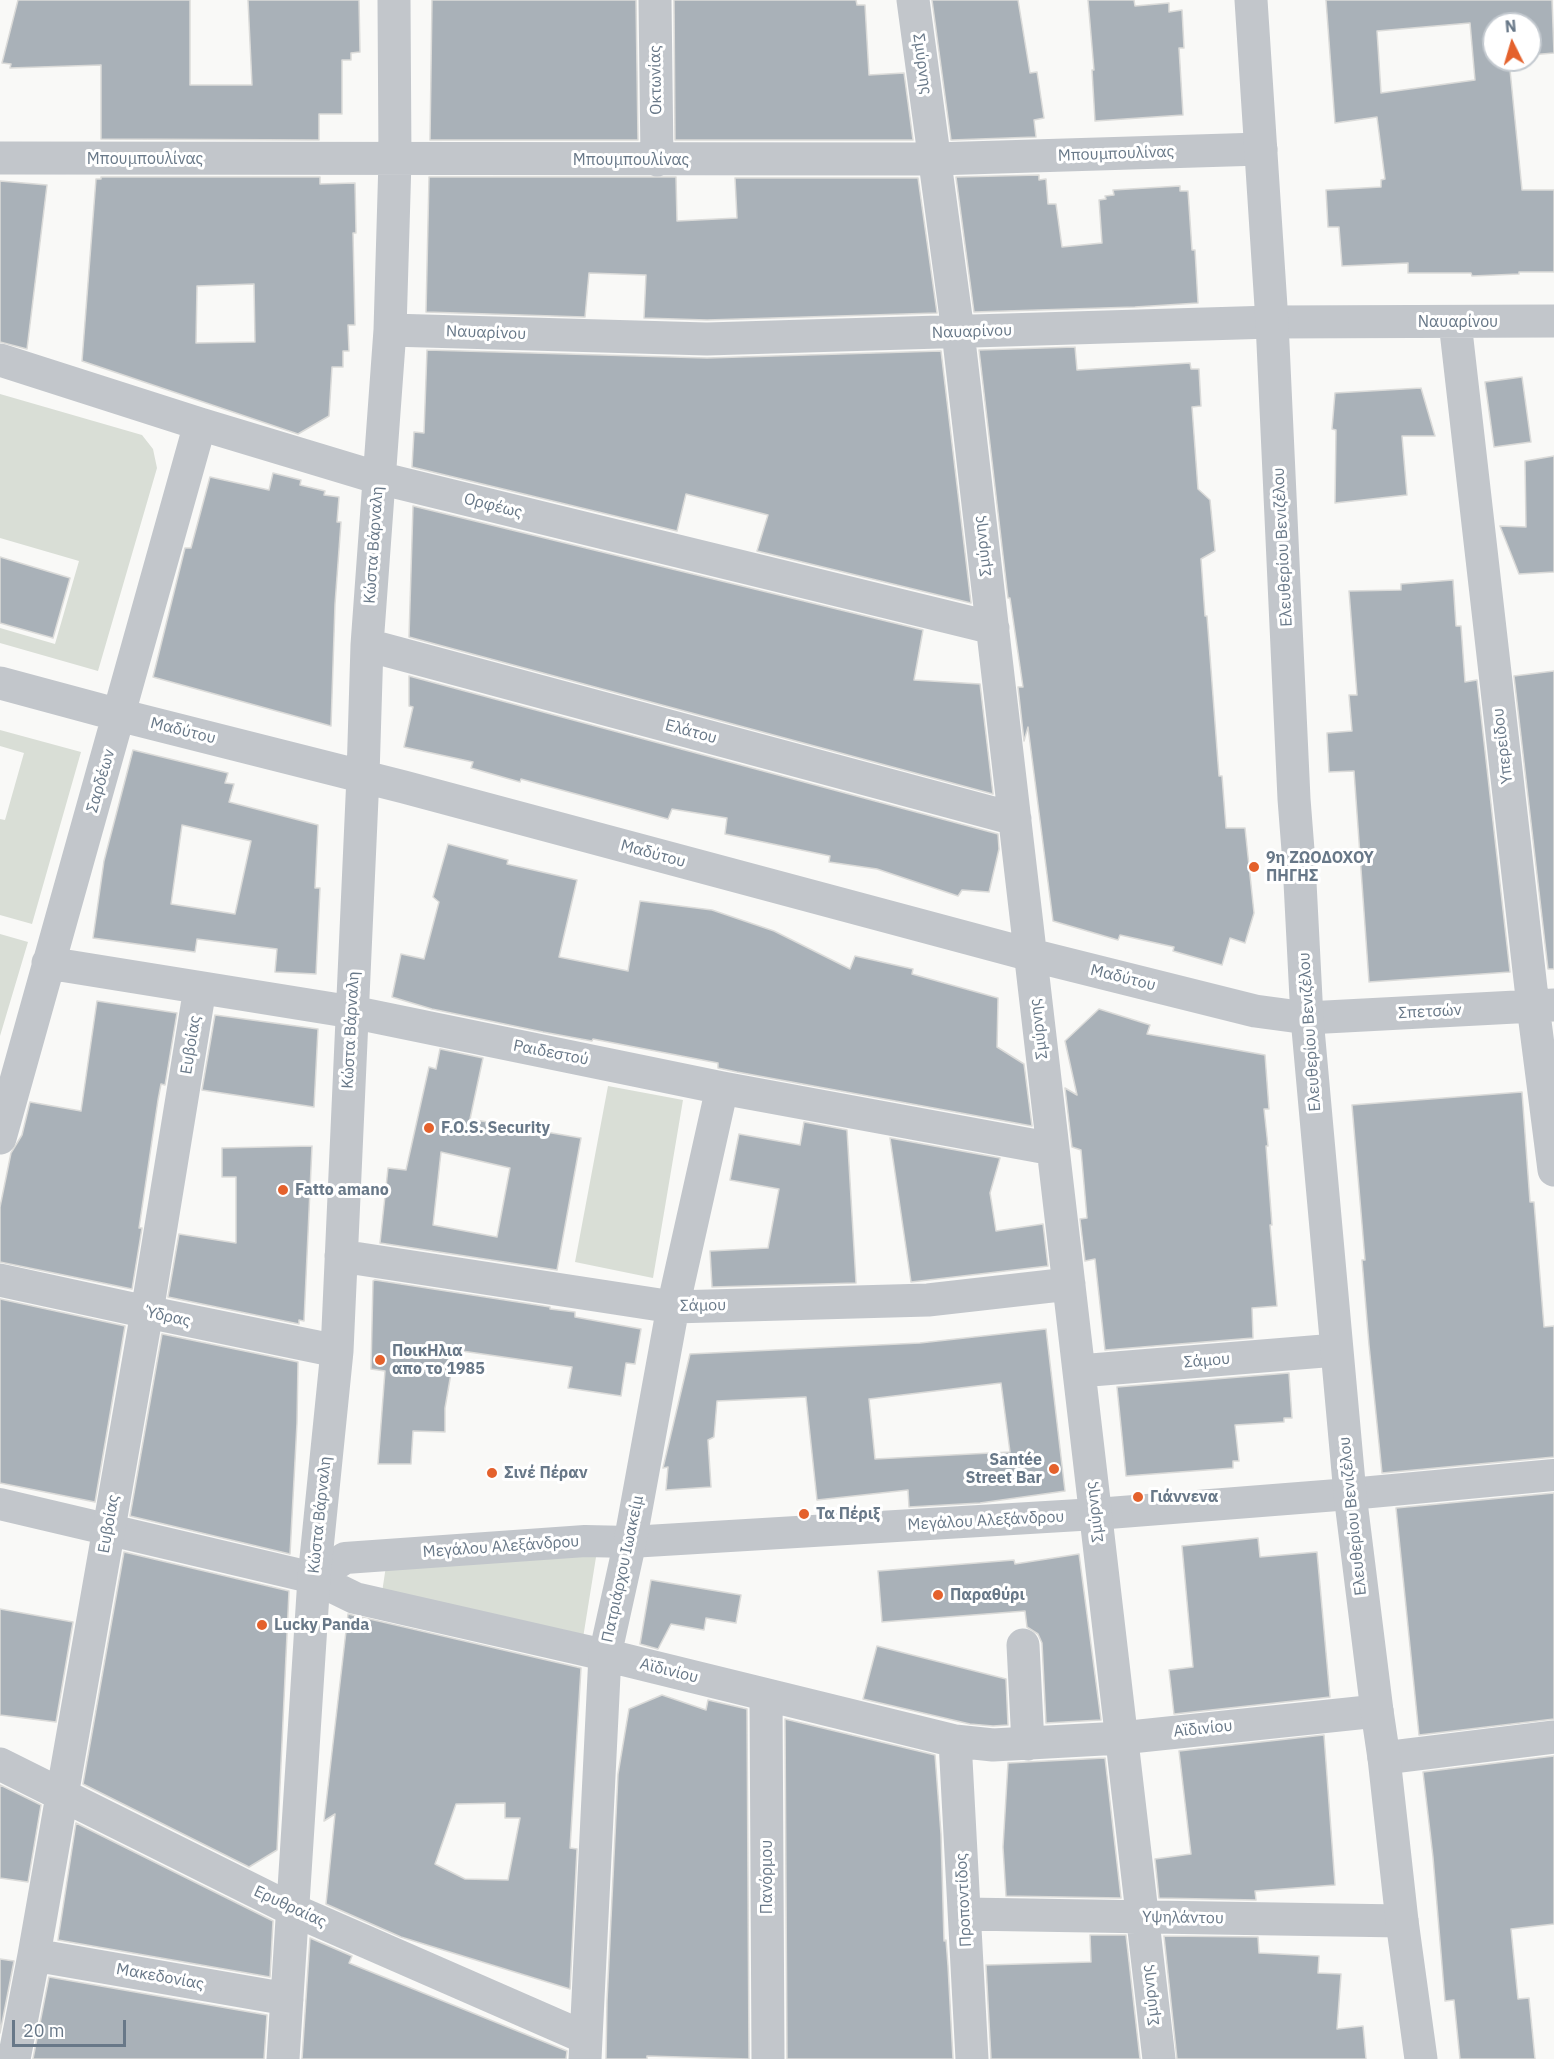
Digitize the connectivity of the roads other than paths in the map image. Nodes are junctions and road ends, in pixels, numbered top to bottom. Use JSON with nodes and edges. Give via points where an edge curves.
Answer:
{"nodes":[{"id":1,"x":394,"y":0,"type":"edge"},
{"id":2,"x":655,"y":0,"type":"edge"},
{"id":3,"x":913,"y":0,"type":"edge"},
{"id":4,"x":1251,"y":0,"type":"edge"},
{"id":5,"x":1261,"y":149,"type":"junction"},
{"id":6,"x":0,"y":158,"type":"edge"},
{"id":7,"x":935,"y":159,"type":"junction"},
{"id":8,"x":395,"y":160,"type":"junction"},
{"id":9,"x":657,"y":160,"type":"junction"},
{"id":10,"x":1554,"y":321,"type":"edge"},
{"id":11,"x":1272,"y":322,"type":"junction"},
{"id":12,"x":1455,"y":322,"type":"junction"},
{"id":13,"x":390,"y":330,"type":"junction"},
{"id":14,"x":958,"y":332,"type":"junction"},
{"id":15,"x":0,"y":360,"type":"edge"},
{"id":16,"x":200,"y":424,"type":"junction"},
{"id":17,"x":379,"y":478,"type":"junction"},
{"id":18,"x":993,"y":628,"type":"junction"},
{"id":19,"x":367,"y":645,"type":"junction"},
{"id":20,"x":0,"y":683,"type":"edge"},
{"id":21,"x":119,"y":716,"type":"junction"},
{"id":22,"x":363,"y":776,"type":"junction"},
{"id":23,"x":1015,"y":819,"type":"junction"},
{"id":24,"x":1031,"y":955,"type":"junction"},
{"id":25,"x":48,"y":963,"type":"junction"},
{"id":26,"x":200,"y":988,"type":"junction"},
{"id":27,"x":1543,"y":1005,"type":"edge"},
{"id":28,"x":352,"y":1012,"type":"junction"},
{"id":29,"x":1307,"y":1018,"type":"junction"},
{"id":30,"x":722,"y":1088,"type":"junction"},
{"id":31,"x":0,"y":1138,"type":"edge"},
{"id":32,"x":1053,"y":1149,"type":"junction"},
{"id":33,"x":1554,"y":1170,"type":"edge"},
{"id":34,"x":341,"y":1256,"type":"junction"},
{"id":35,"x":0,"y":1280,"type":"edge"},
{"id":36,"x":1069,"y":1284,"type":"junction"},
{"id":37,"x":673,"y":1307,"type":"junction"},
{"id":38,"x":147,"y":1312,"type":"junction"},
{"id":39,"x":1336,"y":1350,"type":"junction"},
{"id":40,"x":337,"y":1351,"type":"junction"},
{"id":41,"x":1079,"y":1371,"type":"junction"},
{"id":42,"x":1554,"y":1475,"type":"edge"},
{"id":43,"x":1350,"y":1494,"type":"junction"},
{"id":44,"x":0,"y":1504,"type":"edge"},
{"id":45,"x":1096,"y":1514,"type":"junction"},
{"id":46,"x":108,"y":1530,"type":"junction"},
{"id":47,"x":630,"y":1542,"type":"junction"},
{"id":48,"x":314,"y":1578,"type":"junction"},
{"id":49,"x":1023,"y":1645,"type":"dead end"},
{"id":50,"x":605,"y":1655,"type":"junction"},
{"id":51,"x":766,"y":1695,"type":"junction"},
{"id":52,"x":1377,"y":1711,"type":"junction"},
{"id":53,"x":1554,"y":1737,"type":"edge"},
{"id":54,"x":1121,"y":1738,"type":"junction"},
{"id":55,"x":956,"y":1741,"type":"junction"},
{"id":56,"x":1028,"y":1744,"type":"junction"},
{"id":57,"x":1384,"y":1758,"type":"junction"},
{"id":58,"x":0,"y":1764,"type":"edge"},
{"id":59,"x":61,"y":1794,"type":"junction"},
{"id":60,"x":291,"y":1909,"type":"junction"},
{"id":61,"x":965,"y":1914,"type":"junction"},
{"id":62,"x":1143,"y":1918,"type":"junction"},
{"id":63,"x":1402,"y":1921,"type":"junction"},
{"id":64,"x":34,"y":1954,"type":"junction"},
{"id":65,"x":287,"y":1999,"type":"junction"},
{"id":66,"x":585,"y":2048,"type":"edge"},
{"id":67,"x":14,"y":2059,"type":"edge"},
{"id":68,"x":283,"y":2059,"type":"edge"},
{"id":69,"x":768,"y":2059,"type":"edge"},
{"id":70,"x":972,"y":2059,"type":"edge"},
{"id":71,"x":1159,"y":2059,"type":"edge"},
{"id":72,"x":1421,"y":2059,"type":"edge"}],
"edges":[{"from":1,"to":8,"type":"street","name":"Κώστα Βάρναλη"},
{"from":2,"to":9,"type":"street","name":"Οκτωνίας"},
{"from":3,"to":7,"type":"street","name":"Σμύρνης"},
{"from":4,"to":5,"type":"street","name":"Ελευθερίου Βενιζέλου"},
{"from":5,"to":7,"type":"street","name":"Μπουμπουλίνας"},
{"from":5,"to":11,"type":"street","name":"Ελευθερίου Βενιζέλου"},
{"from":6,"to":8,"type":"street","name":"Μπουμπουλίνας"},
{"from":7,"to":9,"type":"street","name":"Μπουμπουλίνας"},
{"from":7,"to":14,"type":"street","name":"Σμύρνης"},
{"from":8,"to":9,"type":"street","name":"Μπουμπουλίνας"},
{"from":8,"to":13,"type":"street","name":"Κώστα Βάρναλη"},
{"from":10,"to":12,"type":"street","name":"Ναυαρίνου"},
{"from":11,"to":12,"type":"street","name":"Ναυαρίνου"},
{"from":11,"to":14,"type":"street","name":"Ναυαρίνου"},
{"from":11,"to":29,"type":"street","name":"Ελευθερίου Βενιζέλου"},
{"from":12,"to":27,"type":"street","name":"Υπερείδου"},
{"from":13,"to":14,"type":"street","name":"Ναυαρίνου","via":[[707,339]]},
{"from":13,"to":17,"type":"street","name":"Κώστα Βάρναλη"},
{"from":14,"to":18,"type":"street","name":"Σμύρνης"},
{"from":15,"to":16,"type":"street","name":"Ορφέως"},
{"from":16,"to":17,"type":"street","name":"Ορφέως"},
{"from":16,"to":21,"type":"street","name":"Σαρδέων"},
{"from":17,"to":18,"type":"street","name":"Ορφέως"},
{"from":17,"to":19,"type":"street","name":"Κώστα Βάρναλη"},
{"from":18,"to":23,"type":"street","name":"Σμύρνης"},
{"from":19,"to":22,"type":"street","name":"Κώστα Βάρναλη"},
{"from":19,"to":23,"type":"street","name":"Ελάτου"},
{"from":20,"to":21,"type":"street","name":"Μαδύτου"},
{"from":21,"to":22,"type":"street","name":"Μαδύτου"},
{"from":21,"to":25,"type":"street","name":"Σαρδέων"},
{"from":22,"to":24,"type":"street","name":"Μαδύτου"},
{"from":22,"to":28,"type":"street","name":"Κώστα Βάρναλη"},
{"from":23,"to":24,"type":"street","name":"Σμύρνης"},
{"from":24,"to":29,"type":"street","name":"Μαδύτου","via":[[1255,1011]]},
{"from":24,"to":32,"type":"street","name":"Σμύρνης"},
{"from":25,"to":26,"type":"street","name":"Ραιδεστού"},
{"from":25,"to":31,"type":"street","name":"Σαρδέων"},
{"from":26,"to":28,"type":"street","name":"Ραιδεστού"},
{"from":26,"to":38,"type":"street","name":"Ευβοίας"},
{"from":27,"to":29,"type":"street","name":"Σπετσών"},
{"from":27,"to":33,"type":"street","name":"Υπερείδου"},
{"from":28,"to":30,"type":"street","name":"Ραιδεστού"},
{"from":28,"to":34,"type":"street","name":"Κώστα Βάρναλη"},
{"from":29,"to":39,"type":"street","name":"Ελευθερίου Βενιζέλου"},
{"from":30,"to":32,"type":"street","name":"Ραιδεστού"},
{"from":30,"to":37,"type":"street","name":"Πατριάρχου Ιωακείμ"},
{"from":32,"to":36,"type":"street","name":"Σμύρνης"},
{"from":34,"to":37,"type":"street","name":"Σάμου"},
{"from":34,"to":40,"type":"street","name":"Κώστα Βάρναλη"},
{"from":35,"to":38,"type":"street","name":"Ύδρας"},
{"from":36,"to":37,"type":"street","name":"Σάμου","via":[[928,1300]]},
{"from":36,"to":41,"type":"street","name":"Σμύρνης"},
{"from":37,"to":47,"type":"street","name":"Πατριάρχου Ιωακείμ"},
{"from":38,"to":40,"type":"street","name":"Ύδρας"},
{"from":38,"to":46,"type":"street","name":"Ευβοίας"},
{"from":39,"to":41,"type":"street","name":"Σάμου"},
{"from":39,"to":43,"type":"street","name":"Ελευθερίου Βενιζέλου"},
{"from":40,"to":48,"type":"street","name":"Κώστα Βάρναλη"},
{"from":41,"to":45,"type":"street","name":"Σμύρνης"},
{"from":42,"to":43,"type":"street","name":"Μεγάλου Αλεξάνδρου"},
{"from":43,"to":45,"type":"street","name":"Μεγάλου Αλεξάνδρου"},
{"from":43,"to":52,"type":"street","name":"Ελευθερίου Βενιζέλου"},
{"from":44,"to":46,"type":"street"},
{"from":45,"to":47,"type":"street","name":"Μεγάλου Αλεξάνδρου"},
{"from":45,"to":54,"type":"street","name":"Σμύρνης"},
{"from":46,"to":48,"type":"street"},
{"from":46,"to":59,"type":"street","name":"Ευβοίας"},
{"from":47,"to":48,"type":"street","name":"Μεγάλου Αλεξάνδρου","via":[[585,1541],[345,1558]]},
{"from":47,"to":50,"type":"street","name":"Πατριάρχου Ιωακείμ"},
{"from":48,"to":50,"type":"street","name":"Αϊδινίου","via":[[355,1598]]},
{"from":48,"to":60,"type":"street","name":"Κώστα Βάρναλη"},
{"from":49,"to":56,"type":"street"},
{"from":50,"to":51,"type":"street","name":"Αϊδινίου"},
{"from":50,"to":66,"type":"street","name":"Πατριάρχου Ιωακείμ"},
{"from":51,"to":55,"type":"street","name":"Αϊδινίου"},
{"from":51,"to":69,"type":"street","name":"Πανόρμου"},
{"from":52,"to":54,"type":"street","name":"Αϊδινίου"},
{"from":52,"to":57,"type":"street","name":"Ελευθερίου Βενιζέλου"},
{"from":53,"to":57,"type":"street"},
{"from":54,"to":56,"type":"street","name":"Αϊδινίου"},
{"from":54,"to":62,"type":"street","name":"Σμύρνης"},
{"from":55,"to":56,"type":"street","name":"Αϊδινίου"},
{"from":55,"to":61,"type":"street","name":"Προποντίδος"},
{"from":57,"to":63,"type":"street","name":"Ελευθερίου Βενιζέλου"},
{"from":58,"to":59,"type":"street","name":"Ερυθραίας"},
{"from":59,"to":60,"type":"street","name":"Ερυθραίας"},
{"from":59,"to":64,"type":"street","name":"Ευβοίας"},
{"from":60,"to":65,"type":"street","name":"Κώστα Βάρναλη"},
{"from":60,"to":66,"type":"street","name":"Ερυθραίας"},
{"from":61,"to":62,"type":"street","name":"Υψηλάντου"},
{"from":61,"to":70,"type":"street","name":"Προποντίδος"},
{"from":62,"to":63,"type":"street","name":"Υψηλάντου"},
{"from":62,"to":71,"type":"street","name":"Σμύρνης"},
{"from":63,"to":72,"type":"street","name":"Ελευθερίου Βενιζέλου"},
{"from":64,"to":65,"type":"street","name":"Μακεδονίας"},
{"from":64,"to":67,"type":"street","name":"Ευβοίας"},
{"from":65,"to":68,"type":"street","name":"Κώστα Βάρναλη"}]}
